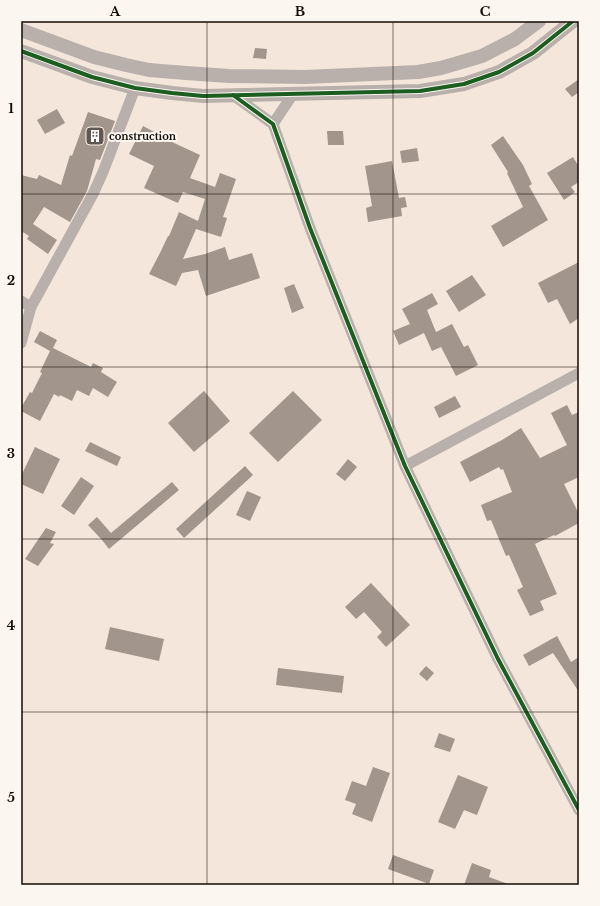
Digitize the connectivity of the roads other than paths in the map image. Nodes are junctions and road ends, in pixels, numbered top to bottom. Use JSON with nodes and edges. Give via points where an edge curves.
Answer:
{"nodes":[{"id":1,"x":539,"y":21,"type":"edge"},
{"id":2,"x":544,"y":21,"type":"edge"},
{"id":3,"x":573,"y":21,"type":"edge"},
{"id":4,"x":21,"y":30,"type":"edge"},
{"id":5,"x":555,"y":36,"type":"junction"},
{"id":6,"x":21,"y":51,"type":"edge"},
{"id":7,"x":135,"y":88,"type":"junction"},
{"id":8,"x":293,"y":94,"type":"junction"},
{"id":9,"x":233,"y":95,"type":"junction"},
{"id":10,"x":273,"y":124,"type":"junction"},
{"id":11,"x":21,"y":301,"type":"edge"},
{"id":12,"x":31,"y":307,"type":"junction"},
{"id":13,"x":21,"y":343,"type":"edge"},
{"id":14,"x":579,"y":373,"type":"edge"},
{"id":15,"x":405,"y":466,"type":"junction"},
{"id":16,"x":579,"y":810,"type":"edge"}],
"edges":[{"from":1,"to":4,"type":"street","via":[[515,39],[482,56],[441,68],[418,72],[305,77],[229,76],[149,70],[94,57]]},
{"from":2,"to":5,"type":"street"},
{"from":3,"to":5,"type":"street"},
{"from":5,"to":8,"type":"street","via":[[533,53],[499,72],[464,84],[420,91]]},
{"from":6,"to":7,"type":"street","via":[[92,77]]},
{"from":7,"to":9,"type":"street","via":[[203,96]]},
{"from":7,"to":12,"type":"street","via":[[93,194]]},
{"from":8,"to":9,"type":"street"},
{"from":8,"to":10,"type":"street"},
{"from":9,"to":10,"type":"street"},
{"from":10,"to":15,"type":"street","via":[[310,228]]},
{"from":11,"to":12,"type":"street"},
{"from":12,"to":13,"type":"street"},
{"from":14,"to":15,"type":"street"},
{"from":15,"to":16,"type":"street","via":[[498,659]]}]}
